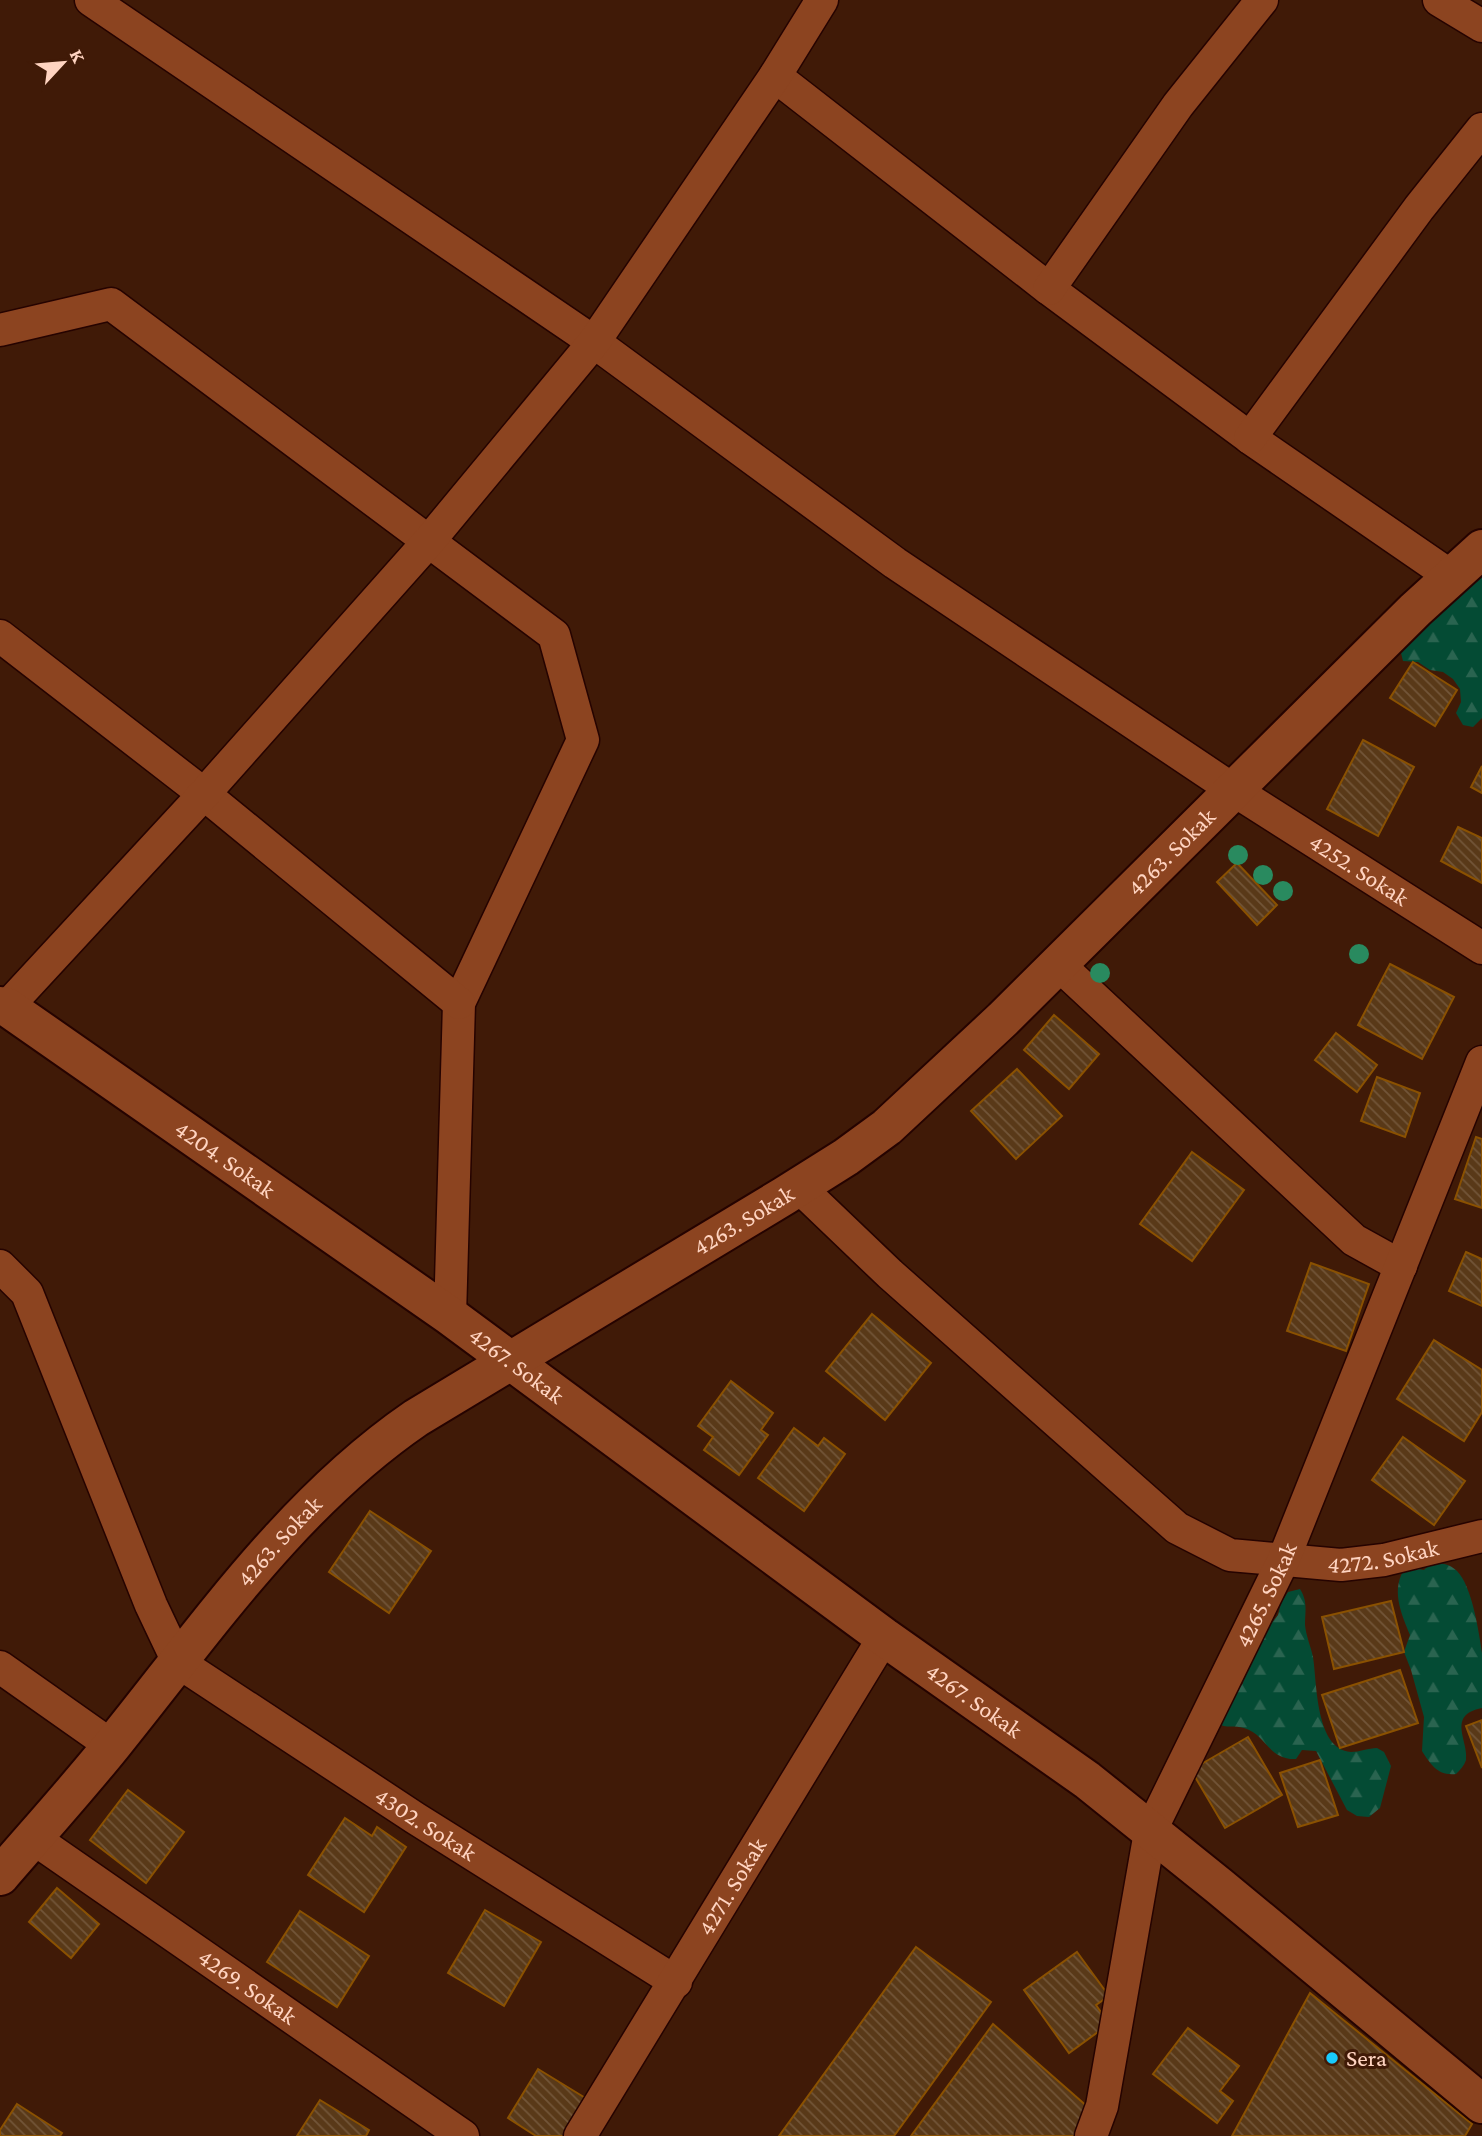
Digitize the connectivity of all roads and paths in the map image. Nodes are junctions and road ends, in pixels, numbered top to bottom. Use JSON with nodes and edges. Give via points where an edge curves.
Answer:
{"nodes":[{"id":1,"x":90,"y":0,"type":"edge"},
{"id":2,"x":822,"y":0,"type":"edge"},
{"id":3,"x":1262,"y":0,"type":"edge"},
{"id":4,"x":1439,"y":0,"type":"edge"},
{"id":5,"x":1482,"y":26,"type":"edge"},
{"id":6,"x":775,"y":76,"type":"junction"},
{"id":7,"x":1482,"y":129,"type":"edge"},
{"id":8,"x":1049,"y":289,"type":"junction"},
{"id":9,"x":0,"y":330,"type":"edge"},
{"id":10,"x":594,"y":342,"type":"junction"},
{"id":11,"x":1250,"y":438,"type":"junction"},
{"id":12,"x":429,"y":541,"type":"junction"},
{"id":13,"x":1482,"y":549,"type":"edge"},
{"id":14,"x":1452,"y":577,"type":"junction"},
{"id":15,"x":0,"y":636,"type":"edge"},
{"id":16,"x":1235,"y":791,"type":"junction"},
{"id":17,"x":204,"y":794,"type":"junction"},
{"id":18,"x":1482,"y":948,"type":"edge"},
{"id":19,"x":1058,"y":964,"type":"junction"},
{"id":20,"x":459,"y":1003,"type":"junction"},
{"id":21,"x":3,"y":1006,"type":"edge"},
{"id":22,"x":1482,"y":1062,"type":"edge"},
{"id":23,"x":799,"y":1187,"type":"junction"},
{"id":24,"x":0,"y":1266,"type":"edge"},
{"id":25,"x":1401,"y":1266,"type":"junction"},
{"id":26,"x":450,"y":1316,"type":"junction"},
{"id":27,"x":509,"y":1362,"type":"junction"},
{"id":28,"x":1482,"y":1536,"type":"edge"},
{"id":29,"x":1283,"y":1561,"type":"junction"},
{"id":30,"x":884,"y":1637,"type":"junction"},
{"id":31,"x":178,"y":1662,"type":"junction"},
{"id":32,"x":0,"y":1667,"type":"edge"},
{"id":33,"x":112,"y":1746,"type":"junction"},
{"id":34,"x":1150,"y":1832,"type":"junction"},
{"id":35,"x":33,"y":1838,"type":"junction"},
{"id":36,"x":0,"y":1876,"type":"edge"},
{"id":37,"x":676,"y":1982,"type":"junction"},
{"id":38,"x":1482,"y":2104,"type":"edge"},
{"id":39,"x":463,"y":2136,"type":"edge"},
{"id":40,"x":580,"y":2136,"type":"edge"},
{"id":41,"x":1091,"y":2136,"type":"edge"}],
"edges":[{"from":1,"to":10,"type":"street","name":"4252. Sokak"},
{"from":2,"to":6,"type":"street"},
{"from":3,"to":8,"type":"street","via":[[1178,105]]},
{"from":4,"to":5,"type":"street"},
{"from":6,"to":8,"type":"street"},
{"from":6,"to":10,"type":"street"},
{"from":7,"to":11,"type":"street"},
{"from":8,"to":11,"type":"street"},
{"from":9,"to":12,"type":"street","via":[[111,304]]},
{"from":10,"to":12,"type":"street"},
{"from":10,"to":16,"type":"street","name":"4252. Sokak","via":[[895,563]]},
{"from":11,"to":14,"type":"street"},
{"from":12,"to":17,"type":"street"},
{"from":12,"to":20,"type":"street","via":[[554,635],[583,740]]},
{"from":13,"to":14,"type":"street","name":"4263. Sokak"},
{"from":14,"to":16,"type":"street","name":"4263. Sokak"},
{"from":15,"to":17,"type":"street"},
{"from":16,"to":18,"type":"street","name":"4252. Sokak"},
{"from":16,"to":19,"type":"street","name":"4263. Sokak"},
{"from":17,"to":20,"type":"street"},
{"from":17,"to":21,"type":"street"},
{"from":19,"to":23,"type":"street","name":"4263. Sokak","via":[[887,1127]]},
{"from":19,"to":25,"type":"street","via":[[1354,1240]]},
{"from":20,"to":26,"type":"street"},
{"from":21,"to":26,"type":"street","name":"4204. Sokak"},
{"from":22,"to":25,"type":"street","name":"4265. Sokak"},
{"from":23,"to":27,"type":"street","name":"4263. Sokak"},
{"from":23,"to":29,"type":"street","name":"4272. Sokak","via":[[890,1274],[1177,1528],[1230,1555]]},
{"from":24,"to":31,"type":"street","via":[[27,1293],[150,1605]]},
{"from":25,"to":29,"type":"street","name":"4265. Sokak"},
{"from":26,"to":27,"type":"street","name":"4267. Sokak"},
{"from":27,"to":30,"type":"street","name":"4267. Sokak"},
{"from":27,"to":31,"type":"street","name":"4263. Sokak","via":[[416,1418],[362,1459],[244,1578]]},
{"from":28,"to":29,"type":"street","name":"4272. Sokak","via":[[1341,1566]]},
{"from":29,"to":34,"type":"street","name":"4265. Sokak"},
{"from":30,"to":34,"type":"street","name":"4267. Sokak","via":[[1087,1780]]},
{"from":30,"to":37,"type":"street","name":"4271. Sokak"},
{"from":31,"to":33,"type":"street","name":"4263. Sokak"},
{"from":31,"to":37,"type":"street","name":"4302. Sokak"},
{"from":32,"to":33,"type":"street"},
{"from":33,"to":35,"type":"street","name":"4263. Sokak"},
{"from":34,"to":38,"type":"street","name":"4267. Sokak"},
{"from":34,"to":41,"type":"street","name":"4265. Sokak","via":[[1102,2106]]},
{"from":35,"to":36,"type":"street","name":"4263. Sokak"},
{"from":35,"to":39,"type":"street","name":"4269. Sokak"},
{"from":37,"to":40,"type":"street","name":"4271. Sokak"}]}
